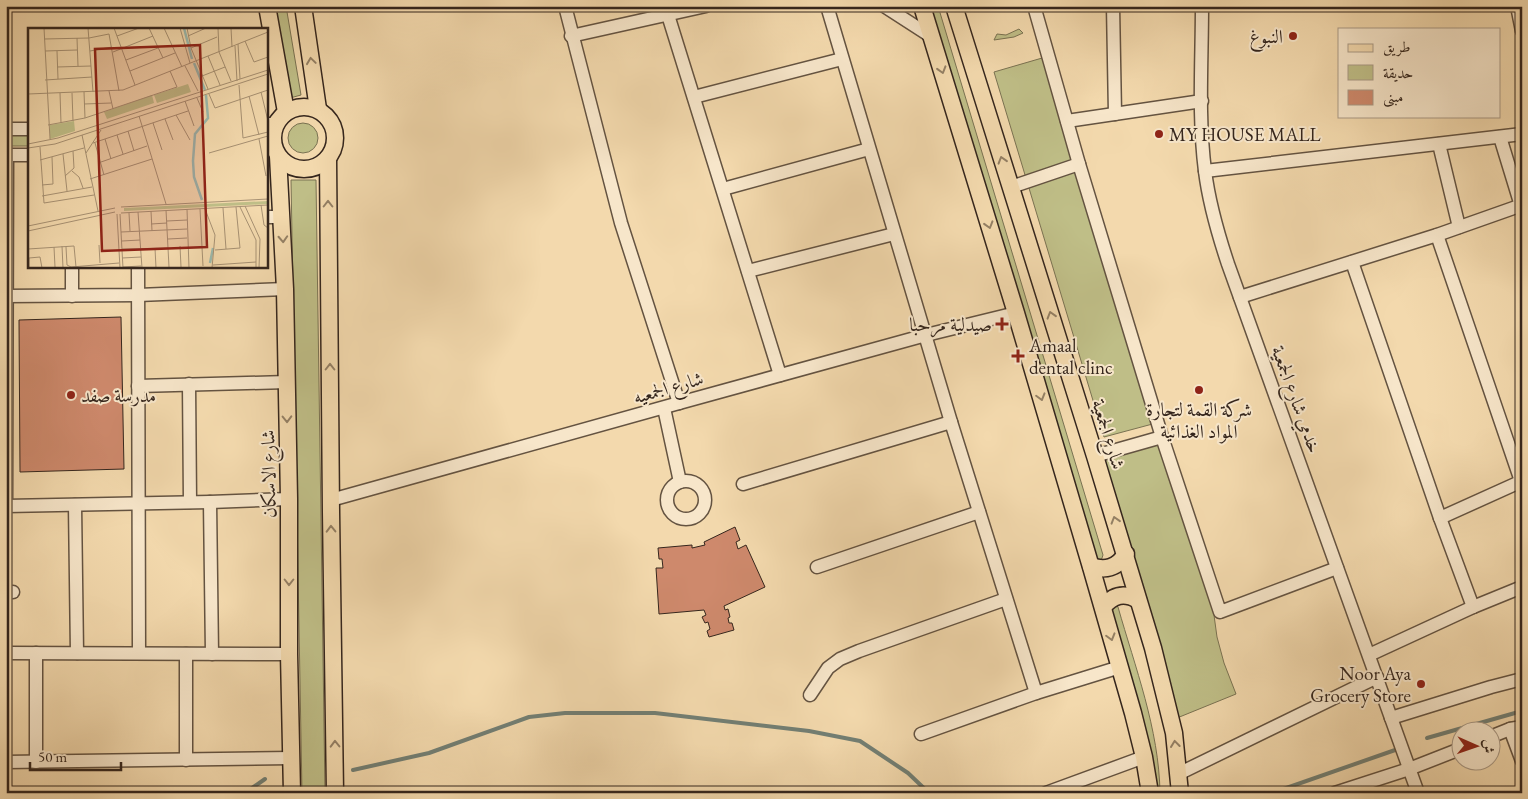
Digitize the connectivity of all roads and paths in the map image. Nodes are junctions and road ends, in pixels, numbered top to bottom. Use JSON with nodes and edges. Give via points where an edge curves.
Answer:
{"nodes":[{"id":1,"x":267,"y":6,"type":"edge"},
{"id":2,"x":303,"y":6,"type":"edge"},
{"id":3,"x":565,"y":6,"type":"edge"},
{"id":4,"x":706,"y":6,"type":"edge"},
{"id":5,"x":826,"y":6,"type":"edge"},
{"id":6,"x":884,"y":6,"type":"edge"},
{"id":7,"x":922,"y":6,"type":"edge"},
{"id":8,"x":954,"y":6,"type":"edge"},
{"id":9,"x":1034,"y":6,"type":"edge"},
{"id":10,"x":1113,"y":6,"type":"edge"},
{"id":11,"x":1202,"y":6,"type":"edge"},
{"id":12,"x":1517,"y":6,"type":"edge"},
{"id":13,"x":668,"y":16,"type":"junction"},
{"id":14,"x":1522,"y":31,"type":"edge"},
{"id":15,"x":572,"y":36,"type":"junction"},
{"id":16,"x":932,"y":37,"type":"junction"},
{"id":17,"x":842,"y":59,"type":"junction"},
{"id":18,"x":694,"y":97,"type":"junction"},
{"id":19,"x":1202,"y":101,"type":"junction"},
{"id":20,"x":318,"y":110,"type":"junction"},
{"id":21,"x":1115,"y":114,"type":"junction"},
{"id":22,"x":276,"y":120,"type":"edge"},
{"id":23,"x":1067,"y":121,"type":"junction"},
{"id":24,"x":28,"y":128,"type":"edge"},
{"id":25,"x":6,"y":129,"type":"edge"},
{"id":26,"x":1522,"y":134,"type":"edge"},
{"id":27,"x":1500,"y":137,"type":"junction"},
{"id":28,"x":1438,"y":144,"type":"junction"},
{"id":29,"x":869,"y":149,"type":"junction"},
{"id":30,"x":273,"y":151,"type":"edge"},
{"id":31,"x":6,"y":155,"type":"edge"},
{"id":32,"x":28,"y":155,"type":"edge"},
{"id":33,"x":328,"y":158,"type":"junction"},
{"id":34,"x":1079,"y":164,"type":"junction"},
{"id":35,"x":1205,"y":171,"type":"junction"},
{"id":36,"x":1011,"y":187,"type":"junction"},
{"id":37,"x":723,"y":188,"type":"junction"},
{"id":38,"x":1521,"y":206,"type":"edge"},
{"id":39,"x":274,"y":217,"type":"edge"},
{"id":40,"x":1459,"y":227,"type":"junction"},
{"id":41,"x":894,"y":234,"type":"junction"},
{"id":42,"x":1437,"y":235,"type":"junction"},
{"id":43,"x":1352,"y":262,"type":"junction"},
{"id":44,"x":72,"y":268,"type":"edge"},
{"id":45,"x":138,"y":268,"type":"edge"},
{"id":46,"x":748,"y":271,"type":"junction"},
{"id":47,"x":285,"y":289,"type":"junction"},
{"id":48,"x":138,"y":295,"type":"junction"},
{"id":49,"x":6,"y":296,"type":"edge"},
{"id":50,"x":72,"y":296,"type":"junction"},
{"id":51,"x":1240,"y":297,"type":"junction"},
{"id":52,"x":1016,"y":313,"type":"junction"},
{"id":53,"x":926,"y":335,"type":"junction"},
{"id":54,"x":780,"y":375,"type":"junction"},
{"id":55,"x":287,"y":382,"type":"junction"},
{"id":56,"x":188,"y":384,"type":"junction"},
{"id":57,"x":138,"y":386,"type":"junction"},
{"id":58,"x":679,"y":402,"type":"junction"},
{"id":59,"x":6,"y":404,"type":"edge"},
{"id":60,"x":664,"y":408,"type":"junction"},
{"id":61,"x":952,"y":422,"type":"junction"},
{"id":62,"x":1162,"y":437,"type":"junction"},
{"id":63,"x":1095,"y":456,"type":"junction"},
{"id":64,"x":1521,"y":481,"type":"edge"},
{"id":65,"x":680,"y":482,"type":"dead end"},
{"id":66,"x":743,"y":484,"type":"dead end"},
{"id":67,"x":289,"y":499,"type":"junction"},
{"id":68,"x":331,"y":500,"type":"junction"},
{"id":69,"x":190,"y":502,"type":"junction"},
{"id":70,"x":210,"y":502,"type":"junction"},
{"id":71,"x":138,"y":504,"type":"junction"},
{"id":72,"x":74,"y":505,"type":"junction"},
{"id":73,"x":6,"y":506,"type":"edge"},
{"id":74,"x":979,"y":512,"type":"junction"},
{"id":75,"x":1440,"y":518,"type":"junction"},
{"id":76,"x":1126,"y":554,"type":"junction"},
{"id":77,"x":1091,"y":566,"type":"junction"},
{"id":78,"x":818,"y":567,"type":"dead end"},
{"id":79,"x":1338,"y":568,"type":"junction"},
{"id":80,"x":1522,"y":587,"type":"edge"},
{"id":81,"x":1006,"y":599,"type":"junction"},
{"id":82,"x":1138,"y":600,"type":"junction"},
{"id":83,"x":1103,"y":607,"type":"junction"},
{"id":84,"x":1473,"y":607,"type":"junction"},
{"id":85,"x":6,"y":653,"type":"edge"},
{"id":86,"x":36,"y":653,"type":"junction"},
{"id":87,"x":77,"y":653,"type":"junction"},
{"id":88,"x":139,"y":653,"type":"junction"},
{"id":89,"x":186,"y":654,"type":"junction"},
{"id":90,"x":212,"y":654,"type":"junction"},
{"id":91,"x":289,"y":654,"type":"junction"},
{"id":92,"x":1369,"y":655,"type":"junction"},
{"id":93,"x":1120,"y":667,"type":"junction"},
{"id":94,"x":1377,"y":678,"type":"junction"},
{"id":95,"x":1522,"y":679,"type":"edge"},
{"id":96,"x":1036,"y":693,"type":"junction"},
{"id":97,"x":810,"y":695,"type":"dead end"},
{"id":98,"x":1392,"y":718,"type":"junction"},
{"id":99,"x":1516,"y":728,"type":"edge"},
{"id":100,"x":921,"y":734,"type":"dead end"},
{"id":101,"x":1500,"y":734,"type":"edge"},
{"id":102,"x":1450,"y":752,"type":"edge"},
{"id":103,"x":1144,"y":757,"type":"junction"},
{"id":104,"x":291,"y":758,"type":"junction"},
{"id":105,"x":186,"y":760,"type":"junction"},
{"id":106,"x":1522,"y":761,"type":"edge"},
{"id":107,"x":6,"y":762,"type":"edge"},
{"id":108,"x":36,"y":762,"type":"junction"},
{"id":109,"x":1410,"y":769,"type":"junction"},
{"id":110,"x":1178,"y":774,"type":"junction"},
{"id":111,"x":290,"y":792,"type":"edge"},
{"id":112,"x":335,"y":793,"type":"edge"},
{"id":113,"x":1046,"y":793,"type":"edge"},
{"id":114,"x":1150,"y":793,"type":"edge"},
{"id":115,"x":1180,"y":793,"type":"edge"},
{"id":116,"x":1335,"y":793,"type":"edge"},
{"id":117,"x":1418,"y":793,"type":"edge"}],
"edges":[{"from":1,"to":22,"type":"main road"},
{"from":20,"to":2,"type":"main road","one_way":true},
{"from":3,"to":15,"type":"street"},
{"from":4,"to":13,"type":"street"},
{"from":5,"to":17,"type":"street"},
{"from":6,"to":16,"type":"street"},
{"from":7,"to":16,"type":"main road"},
{"from":36,"to":8,"type":"main road","name":"شارع الجمعية","one_way":true},
{"from":9,"to":23,"type":"street"},
{"from":10,"to":21,"type":"street"},
{"from":11,"to":19,"type":"street","name":"خدمي شارع الجمعية"},
{"from":12,"to":14,"type":"street"},
{"from":13,"to":15,"type":"street"},
{"from":13,"to":18,"type":"street"},
{"from":15,"to":58,"type":"street","via":[[621,223]]},
{"from":16,"to":52,"type":"main road","one_way":true},
{"from":17,"to":18,"type":"street"},
{"from":17,"to":29,"type":"street"},
{"from":18,"to":37,"type":"street"},
{"from":19,"to":21,"type":"street"},
{"from":19,"to":35,"type":"street","name":"خدمي شارع الجمعية"},
{"from":20,"to":22,"type":"main road","via":[[302,106]]},
{"from":20,"to":33,"type":"main road","via":[[334,127],[332,151]]},
{"from":21,"to":23,"type":"street"},
{"from":22,"to":30,"type":"main road"},
{"from":23,"to":34,"type":"street"},
{"from":24,"to":25,"type":"street"},
{"from":26,"to":27,"type":"street"},
{"from":27,"to":28,"type":"street"},
{"from":27,"to":38,"type":"street"},
{"from":28,"to":35,"type":"street"},
{"from":28,"to":40,"type":"street"},
{"from":29,"to":37,"type":"street"},
{"from":29,"to":41,"type":"street"},
{"from":30,"to":33,"type":"main road","via":[[298,169],[315,167]]},
{"from":30,"to":39,"type":"main road","name":"شارع الاسكان"},
{"from":31,"to":32,"type":"street"},
{"from":31,"to":49,"type":"street"},
{"from":68,"to":33,"type":"main road","one_way":true},
{"from":34,"to":36,"type":"street"},
{"from":34,"to":62,"type":"street"},
{"from":35,"to":51,"type":"street","name":"خدمي شارع الجمعية","via":[[1218,234]]},
{"from":63,"to":36,"type":"main road","name":"شارع الجمعية","one_way":true},
{"from":37,"to":46,"type":"street"},
{"from":38,"to":40,"type":"street"},
{"from":39,"to":47,"type":"main road","name":"شارع الاسكان","one_way":true},
{"from":40,"to":42,"type":"street"},
{"from":41,"to":46,"type":"street"},
{"from":41,"to":53,"type":"street"},
{"from":42,"to":43,"type":"street"},
{"from":42,"to":64,"type":"street"},
{"from":43,"to":51,"type":"street"},
{"from":43,"to":75,"type":"street"},
{"from":44,"to":50,"type":"street"},
{"from":45,"to":48,"type":"street"},
{"from":46,"to":54,"type":"street"},
{"from":47,"to":48,"type":"street"},
{"from":47,"to":55,"type":"main road","name":"شارع الاسكان"},
{"from":48,"to":50,"type":"street"},
{"from":48,"to":57,"type":"street"},
{"from":49,"to":50,"type":"street"},
{"from":49,"to":59,"type":"street"},
{"from":51,"to":79,"type":"street","name":"خدمي شارع الجمعية"},
{"from":52,"to":53,"type":"street","name":"شارع الجمعيه"},
{"from":52,"to":77,"type":"main road","one_way":true},
{"from":53,"to":54,"type":"street","name":"شارع الجمعيه"},
{"from":53,"to":61,"type":"street"},
{"from":54,"to":58,"type":"street","name":"شارع الجمعيه"},
{"from":55,"to":56,"type":"street"},
{"from":55,"to":67,"type":"main road","name":"شارع الاسكان","one_way":true},
{"from":56,"to":57,"type":"street"},
{"from":56,"to":69,"type":"street"},
{"from":57,"to":71,"type":"street"},
{"from":58,"to":60,"type":"street","name":"شارع الجمعيه"},
{"from":59,"to":73,"type":"street"},
{"from":60,"to":65,"type":"street"},
{"from":60,"to":68,"type":"street","name":"شارع الجمعيه"},
{"from":61,"to":66,"type":"street"},
{"from":61,"to":74,"type":"street"},
{"from":62,"to":63,"type":"street"},
{"from":62,"to":79,"type":"street","via":[[1220,612]]},
{"from":76,"to":63,"type":"main road","name":"شارع الجمعية","one_way":true},
{"from":64,"to":75,"type":"street"},
{"from":67,"to":70,"type":"street"},
{"from":67,"to":91,"type":"main road","name":"شارع الاسكان","one_way":true},
{"from":112,"to":68,"type":"main road","one_way":true},
{"from":69,"to":70,"type":"street"},
{"from":69,"to":71,"type":"street"},
{"from":70,"to":90,"type":"street"},
{"from":71,"to":72,"type":"street"},
{"from":71,"to":88,"type":"street"},
{"from":72,"to":73,"type":"street"},
{"from":72,"to":87,"type":"street"},
{"from":74,"to":78,"type":"street"},
{"from":74,"to":81,"type":"street"},
{"from":75,"to":84,"type":"street"},
{"from":76,"to":77,"type":"main road","via":[[1111,568]]},
{"from":76,"to":82,"type":"main road","name":"شارع الجمعية"},
{"from":77,"to":83,"type":"main road"},
{"from":79,"to":92,"type":"street","name":"خدمي شارع الجمعية"},
{"from":80,"to":84,"type":"street"},
{"from":81,"to":96,"type":"street"},
{"from":81,"to":97,"type":"street","via":[[859,650],[828,668]]},
{"from":82,"to":83,"type":"main road","via":[[1132,596],[1119,596]]},
{"from":110,"to":82,"type":"main road","name":"شارع الجمعية","one_way":true,"via":[[1171,723]]},
{"from":83,"to":93,"type":"main road","one_way":true},
{"from":84,"to":92,"type":"street"},
{"from":85,"to":86,"type":"street"},
{"from":86,"to":87,"type":"street"},
{"from":86,"to":108,"type":"street"},
{"from":87,"to":88,"type":"street"},
{"from":88,"to":89,"type":"street"},
{"from":89,"to":90,"type":"street"},
{"from":89,"to":105,"type":"street"},
{"from":90,"to":91,"type":"street"},
{"from":91,"to":104,"type":"main road","name":"شارع الاسكان"},
{"from":92,"to":94,"type":"street","name":"خدمي شارع الجمعية"},
{"from":93,"to":96,"type":"street"},
{"from":93,"to":103,"type":"main road"},
{"from":94,"to":98,"type":"street","name":"خدمي شارع الجمعية"},
{"from":94,"to":110,"type":"street"},
{"from":95,"to":98,"type":"street"},
{"from":96,"to":100,"type":"street"},
{"from":98,"to":109,"type":"street","name":"خدمي شارع الجمعية"},
{"from":99,"to":101,"type":"street"},
{"from":99,"to":106,"type":"street"},
{"from":102,"to":109,"type":"street"},
{"from":103,"to":113,"type":"street"},
{"from":103,"to":114,"type":"main road"},
{"from":104,"to":105,"type":"street"},
{"from":104,"to":111,"type":"main road","name":"شارع الاسكان"},
{"from":105,"to":108,"type":"street"},
{"from":107,"to":108,"type":"street"},
{"from":109,"to":116,"type":"street"},
{"from":109,"to":117,"type":"street","name":"خدمي شارع الجمعية"},
{"from":110,"to":115,"type":"main road","name":"شارع الجمعية"}]}
